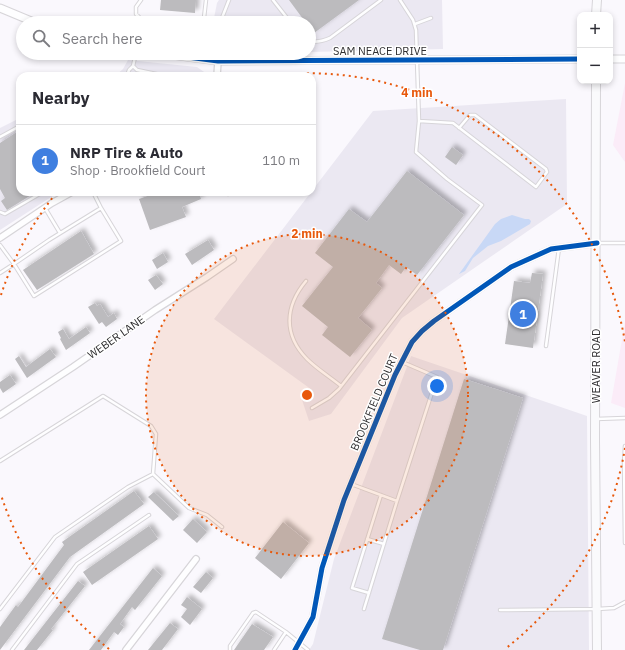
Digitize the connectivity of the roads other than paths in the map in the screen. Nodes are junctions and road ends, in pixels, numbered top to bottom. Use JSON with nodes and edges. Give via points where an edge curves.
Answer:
{"nodes":[{"id":1,"x":141,"y":0,"type":"edge"},
{"id":2,"x":206,"y":0,"type":"edge"},
{"id":3,"x":229,"y":0,"type":"edge"},
{"id":4,"x":273,"y":0,"type":"edge"},
{"id":5,"x":381,"y":0,"type":"edge"},
{"id":6,"x":400,"y":0,"type":"edge"},
{"id":7,"x":597,"y":0,"type":"edge"},
{"id":8,"x":0,"y":8,"type":"edge"},
{"id":9,"x":596,"y":12,"type":"edge"},
{"id":10,"x":19,"y":16,"type":"edge"},
{"id":11,"x":138,"y":16,"type":"edge"},
{"id":12,"x":204,"y":16,"type":"edge"},
{"id":13,"x":222,"y":16,"type":"edge"},
{"id":14,"x":286,"y":16,"type":"edge"},
{"id":15,"x":431,"y":18,"type":"dead end"},
{"id":16,"x":415,"y":24,"type":"junction"},
{"id":17,"x":316,"y":42,"type":"edge"},
{"id":18,"x":577,"y":59,"type":"edge"},
{"id":19,"x":613,"y":59,"type":"edge"},
{"id":20,"x":134,"y":60,"type":"edge"},
{"id":21,"x":210,"y":60,"type":"edge"},
{"id":22,"x":625,"y":60,"type":"edge"},
{"id":23,"x":218,"y":61,"type":"junction"},
{"id":24,"x":418,"y":61,"type":"junction"},
{"id":25,"x":133,"y":66,"type":"junction"},
{"id":26,"x":128,"y":72,"type":"edge"},
{"id":27,"x":147,"y":72,"type":"edge"},
{"id":28,"x":217,"y":72,"type":"edge"},
{"id":29,"x":596,"y":84,"type":"edge"},
{"id":30,"x":419,"y":121,"type":"junction"},
{"id":31,"x":16,"y":128,"type":"edge"},
{"id":32,"x":459,"y":128,"type":"junction"},
{"id":33,"x":0,"y":137,"type":"edge"},
{"id":34,"x":36,"y":196,"type":"edge"},
{"id":35,"x":65,"y":196,"type":"edge"},
{"id":36,"x":95,"y":196,"type":"edge"},
{"id":37,"x":45,"y":208,"type":"junction"},
{"id":38,"x":101,"y":208,"type":"junction"},
{"id":39,"x":0,"y":212,"type":"edge"},
{"id":40,"x":60,"y":233,"type":"junction"},
{"id":41,"x":0,"y":238,"type":"edge"},
{"id":42,"x":597,"y":243,"type":"junction"},
{"id":43,"x":625,"y":243,"type":"edge"},
{"id":44,"x":0,"y":245,"type":"edge"},
{"id":45,"x":559,"y":248,"type":"junction"},
{"id":46,"x":233,"y":258,"type":"dead end"},
{"id":47,"x":14,"y":264,"type":"junction"},
{"id":48,"x":0,"y":273,"type":"edge"},
{"id":49,"x":306,"y":281,"type":"dead end"},
{"id":50,"x":546,"y":346,"type":"dead end"},
{"id":51,"x":402,"y":361,"type":"junction"},
{"id":52,"x":341,"y":386,"type":"junction"},
{"id":53,"x":312,"y":408,"type":"dead end"},
{"id":54,"x":0,"y":415,"type":"edge"},
{"id":55,"x":625,"y":418,"type":"edge"},
{"id":56,"x":596,"y":419,"type":"junction"},
{"id":57,"x":625,"y":446,"type":"edge"},
{"id":58,"x":0,"y":461,"type":"edge"},
{"id":59,"x":153,"y":474,"type":"junction"},
{"id":60,"x":351,"y":484,"type":"junction"},
{"id":61,"x":381,"y":495,"type":"junction"},
{"id":62,"x":397,"y":501,"type":"junction"},
{"id":63,"x":149,"y":515,"type":"dead end"},
{"id":64,"x":222,"y":527,"type":"dead end"},
{"id":65,"x":367,"y":539,"type":"junction"},
{"id":66,"x":625,"y":543,"type":"edge"},
{"id":67,"x":384,"y":544,"type":"junction"},
{"id":68,"x":196,"y":559,"type":"dead end"},
{"id":69,"x":369,"y":593,"type":"junction"},
{"id":70,"x":625,"y":602,"type":"edge"},
{"id":71,"x":0,"y":609,"type":"edge"},
{"id":72,"x":364,"y":609,"type":"dead end"},
{"id":73,"x":597,"y":609,"type":"junction"},
{"id":74,"x":500,"y":610,"type":"dead end"},
{"id":75,"x":286,"y":632,"type":"junction"},
{"id":76,"x":300,"y":643,"type":"junction"},
{"id":77,"x":12,"y":650,"type":"edge"},
{"id":78,"x":126,"y":650,"type":"edge"},
{"id":79,"x":230,"y":650,"type":"edge"},
{"id":80,"x":274,"y":650,"type":"edge"},
{"id":81,"x":295,"y":650,"type":"edge"},
{"id":82,"x":308,"y":650,"type":"edge"},
{"id":83,"x":597,"y":650,"type":"edge"}],
"edges":[{"from":1,"to":11,"type":"lane","via":[[136,7]]},
{"from":2,"to":12,"type":"lane"},
{"from":3,"to":13,"type":"lane"},
{"from":4,"to":14,"type":"lane"},
{"from":5,"to":17,"type":"lane","via":[[330,38]]},
{"from":6,"to":16,"type":"lane"},
{"from":7,"to":9,"type":"main road"},
{"from":8,"to":10,"type":"street"},
{"from":15,"to":16,"type":"lane"},
{"from":16,"to":24,"type":"lane"},
{"from":18,"to":24,"type":"street","name":"SAM NEACE DRIVE"},
{"from":19,"to":22,"type":"street"},
{"from":20,"to":25,"type":"lane"},
{"from":21,"to":23,"type":"street","name":"SAM NEACE DRIVE"},
{"from":23,"to":24,"type":"street","name":"SAM NEACE DRIVE"},
{"from":23,"to":28,"type":"street"},
{"from":24,"to":30,"type":"lane"},
{"from":25,"to":26,"type":"lane"},
{"from":25,"to":27,"type":"lane","via":[[137,70]]},
{"from":29,"to":42,"type":"main road","name":"WEAVER ROAD"},
{"from":30,"to":32,"type":"lane","via":[[453,123]]},
{"from":30,"to":52,"type":"lane","via":[[416,152],[447,180],[482,205]]},
{"from":31,"to":33,"type":"lane"},
{"from":32,"to":32,"type":"lane","via":[[536,186],[547,172],[475,115],[470,115]]},
{"from":34,"to":39,"type":"lane","via":[[5,214]]},
{"from":35,"to":37,"type":"street"},
{"from":36,"to":38,"type":"lane"},
{"from":37,"to":40,"type":"lane"},
{"from":37,"to":41,"type":"street"},
{"from":38,"to":40,"type":"lane"},
{"from":38,"to":47,"type":"lane","via":[[121,241],[34,296]]},
{"from":40,"to":47,"type":"lane"},
{"from":42,"to":43,"type":"lane"},
{"from":42,"to":45,"type":"street","name":"BROOKFIELD COURT"},
{"from":42,"to":56,"type":"main road","name":"WEAVER ROAD"},
{"from":44,"to":47,"type":"lane"},
{"from":45,"to":50,"type":"lane"},
{"from":45,"to":51,"type":"street","name":"BROOKFIELD COURT","via":[[551,249],[512,267],[434,321],[412,342]]},
{"from":46,"to":54,"type":"street","name":"WEBER LANE"},
{"from":47,"to":48,"type":"lane"},
{"from":49,"to":52,"type":"lane","via":[[296,294],[289,314],[292,337],[307,359]]},
{"from":51,"to":60,"type":"street","name":"BROOKFIELD COURT"},
{"from":51,"to":62,"type":"lane","via":[[437,377]]},
{"from":52,"to":53,"type":"lane","via":[[329,398]]},
{"from":55,"to":56,"type":"lane"},
{"from":56,"to":73,"type":"main road","name":"WEAVER ROAD"},
{"from":57,"to":66,"type":"lane"},
{"from":58,"to":59,"type":"lane","via":[[103,396],[151,426],[156,434]]},
{"from":59,"to":64,"type":"lane","via":[[189,508],[207,515]]},
{"from":59,"to":71,"type":"lane","via":[[128,487],[55,537]]},
{"from":60,"to":61,"type":"lane"},
{"from":60,"to":76,"type":"street","name":"BROOKFIELD COURT","via":[[322,568],[313,617]]},
{"from":61,"to":62,"type":"lane"},
{"from":61,"to":65,"type":"lane"},
{"from":62,"to":67,"type":"lane"},
{"from":63,"to":77,"type":"lane","via":[[77,564]]},
{"from":65,"to":67,"type":"lane"},
{"from":65,"to":69,"type":"lane","via":[[352,588]]},
{"from":67,"to":69,"type":"lane"},
{"from":68,"to":78,"type":"street"},
{"from":69,"to":72,"type":"lane"},
{"from":70,"to":73,"type":"lane","via":[[614,608]]},
{"from":73,"to":74,"type":"lane"},
{"from":73,"to":83,"type":"main road","name":"WEAVER ROAD"},
{"from":75,"to":76,"type":"lane"},
{"from":75,"to":79,"type":"lane","via":[[260,613],[253,612],[230,646]]},
{"from":75,"to":80,"type":"lane"},
{"from":76,"to":81,"type":"street","name":"BROOKFIELD COURT"},
{"from":76,"to":82,"type":"lane"}]}
